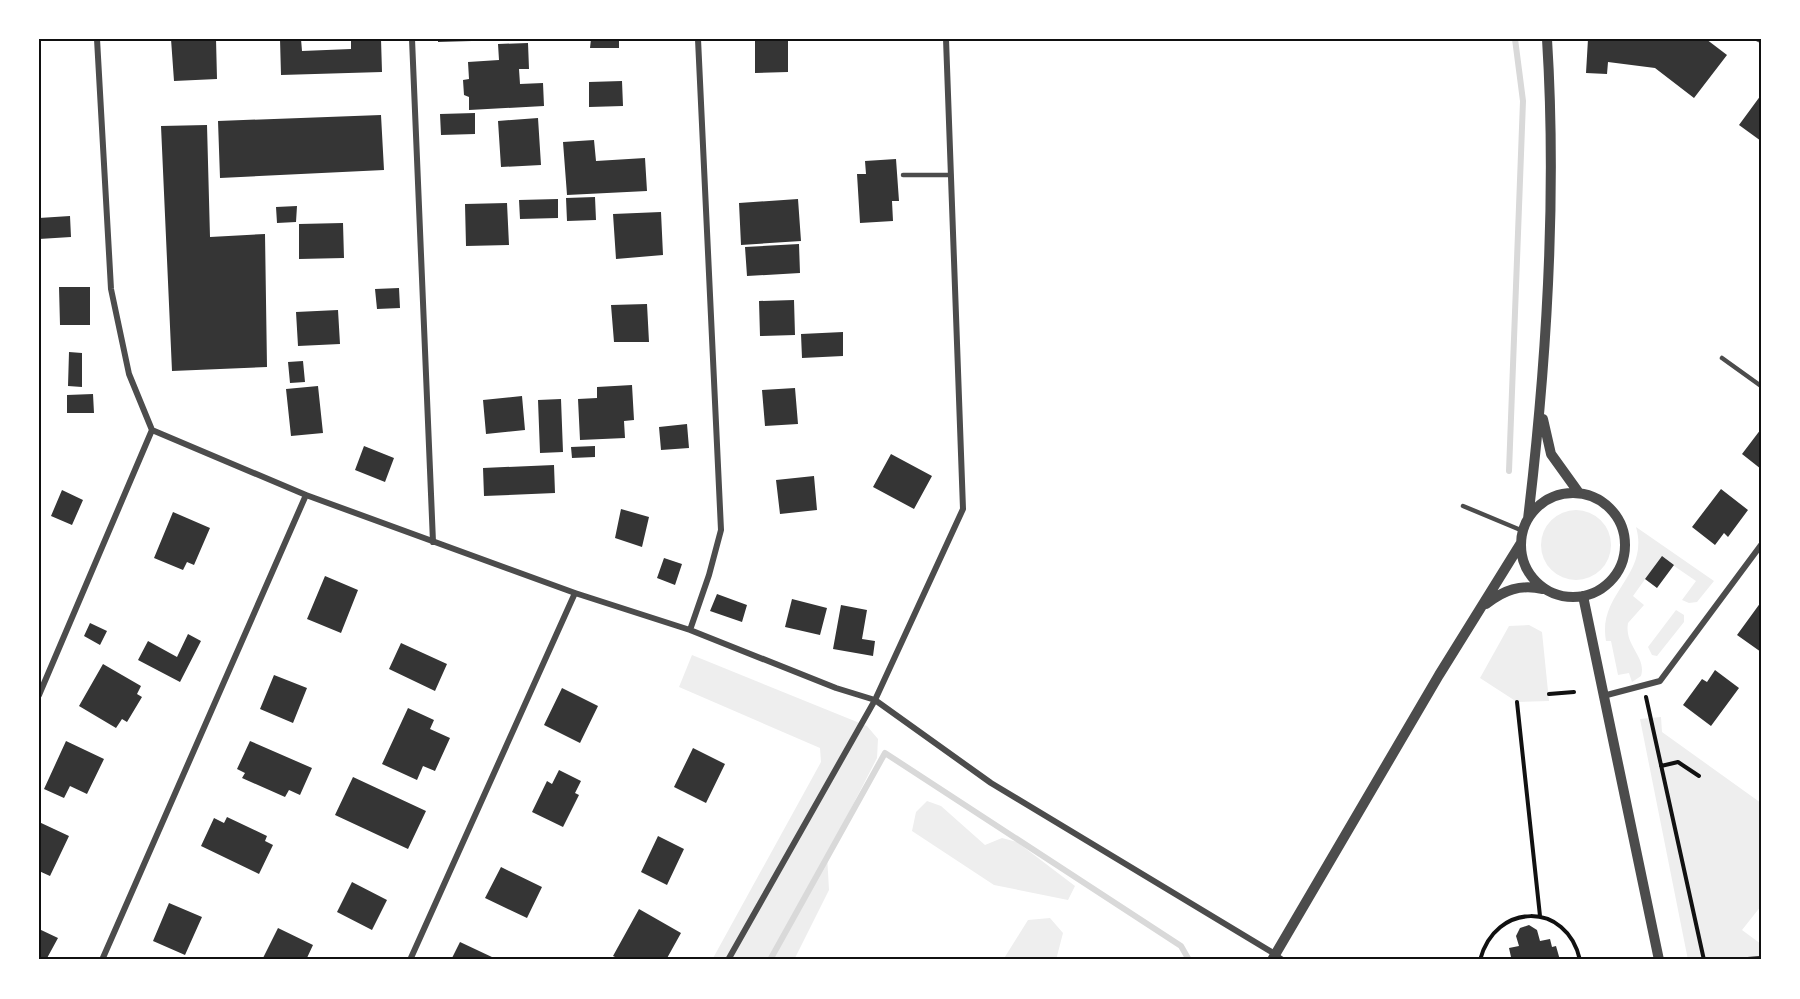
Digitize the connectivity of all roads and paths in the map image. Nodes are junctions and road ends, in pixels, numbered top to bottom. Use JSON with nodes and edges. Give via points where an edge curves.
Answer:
{"nodes":[{"id":1,"x":97,"y":39,"type":"edge"},
{"id":2,"x":412,"y":39,"type":"edge"},
{"id":3,"x":699,"y":39,"type":"edge"},
{"id":4,"x":946,"y":39,"type":"edge"},
{"id":5,"x":1547,"y":39,"type":"edge"},
{"id":6,"x":903,"y":175,"type":"dead end"},
{"id":7,"x":951,"y":175,"type":"junction"},
{"id":8,"x":1722,"y":358,"type":"dead end"},
{"id":9,"x":1761,"y":386,"type":"edge"},
{"id":10,"x":1541,"y":412,"type":"junction"},
{"id":11,"x":152,"y":430,"type":"junction"},
{"id":12,"x":1579,"y":493,"type":"junction"},
{"id":13,"x":306,"y":495,"type":"junction"},
{"id":14,"x":1463,"y":506,"type":"dead end"},
{"id":15,"x":1528,"y":519,"type":"junction"},
{"id":16,"x":1523,"y":531,"type":"junction"},
{"id":17,"x":433,"y":542,"type":"junction"},
{"id":18,"x":1521,"y":543,"type":"junction"},
{"id":19,"x":1761,"y":545,"type":"edge"},
{"id":20,"x":1547,"y":590,"type":"junction"},
{"id":21,"x":575,"y":593,"type":"junction"},
{"id":22,"x":1583,"y":596,"type":"junction"},
{"id":23,"x":1480,"y":608,"type":"junction"},
{"id":24,"x":690,"y":630,"type":"junction"},
{"id":25,"x":1644,"y":686,"type":"junction"},
{"id":26,"x":1574,"y":692,"type":"dead end"},
{"id":27,"x":1549,"y":694,"type":"dead end"},
{"id":28,"x":39,"y":695,"type":"edge"},
{"id":29,"x":1603,"y":696,"type":"junction"},
{"id":30,"x":875,"y":700,"type":"junction"},
{"id":31,"x":1517,"y":702,"type":"dead end"},
{"id":32,"x":1661,"y":766,"type":"junction"},
{"id":33,"x":1699,"y":776,"type":"dead end"},
{"id":34,"x":1540,"y":916,"type":"junction"},
{"id":35,"x":1277,"y":958,"type":"edge"},
{"id":36,"x":1761,"y":958,"type":"edge"},
{"id":37,"x":102,"y":960,"type":"edge"},
{"id":38,"x":410,"y":960,"type":"edge"},
{"id":39,"x":728,"y":960,"type":"edge"},
{"id":40,"x":1480,"y":960,"type":"edge"},
{"id":41,"x":1580,"y":960,"type":"edge"},
{"id":42,"x":1659,"y":960,"type":"edge"},
{"id":43,"x":1704,"y":960,"type":"edge"},
{"id":44,"x":1734,"y":960,"type":"edge"}],
"edges":[{"from":1,"to":11,"type":"street","via":[[111,289],[129,374]]},
{"from":2,"to":17,"type":"street"},
{"from":3,"to":24,"type":"street","via":[[721,530]]},
{"from":4,"to":7,"type":"street"},
{"from":5,"to":10,"type":"street","via":[[1552,114]]},
{"from":6,"to":7,"type":"lane"},
{"from":7,"to":30,"type":"street","via":[[963,509]]},
{"from":8,"to":9,"type":"lane"},
{"from":10,"to":12,"type":"street","via":[[1551,454]]},
{"from":10,"to":15,"type":"street"},
{"from":11,"to":13,"type":"street"},
{"from":11,"to":28,"type":"street"},
{"from":12,"to":15,"type":"street","via":[[1550,499]]},
{"from":12,"to":22,"type":"street","via":[[1612,510],[1626,545],[1613,579]]},
{"from":13,"to":17,"type":"street"},
{"from":13,"to":37,"type":"street"},
{"from":14,"to":16,"type":"lane"},
{"from":15,"to":16,"type":"street"},
{"from":16,"to":18,"type":"street"},
{"from":17,"to":21,"type":"street"},
{"from":18,"to":20,"type":"street","via":[[1525,565]]},
{"from":18,"to":23,"type":"street"},
{"from":19,"to":25,"type":"street","via":[[1660,681]]},
{"from":20,"to":22,"type":"street","via":[[1568,597]]},
{"from":20,"to":23,"type":"street","via":[[1532,586],[1510,589]]},
{"from":21,"to":24,"type":"street"},
{"from":21,"to":38,"type":"street"},
{"from":22,"to":29,"type":"street"},
{"from":23,"to":35,"type":"street"},
{"from":24,"to":30,"type":"street"},
{"from":25,"to":29,"type":"street"},
{"from":25,"to":32,"type":"path"},
{"from":26,"to":27,"type":"path"},
{"from":29,"to":42,"type":"street"},
{"from":30,"to":35,"type":"street","via":[[991,783]]},
{"from":30,"to":39,"type":"street"},
{"from":31,"to":34,"type":"path"},
{"from":32,"to":33,"type":"path","via":[[1678,762]]},
{"from":32,"to":43,"type":"path"},
{"from":34,"to":40,"type":"path","via":[[1522,916],[1505,922],[1485,942]]},
{"from":34,"to":41,"type":"path","via":[[1569,933]]},
{"from":36,"to":44,"type":"path"}]}
